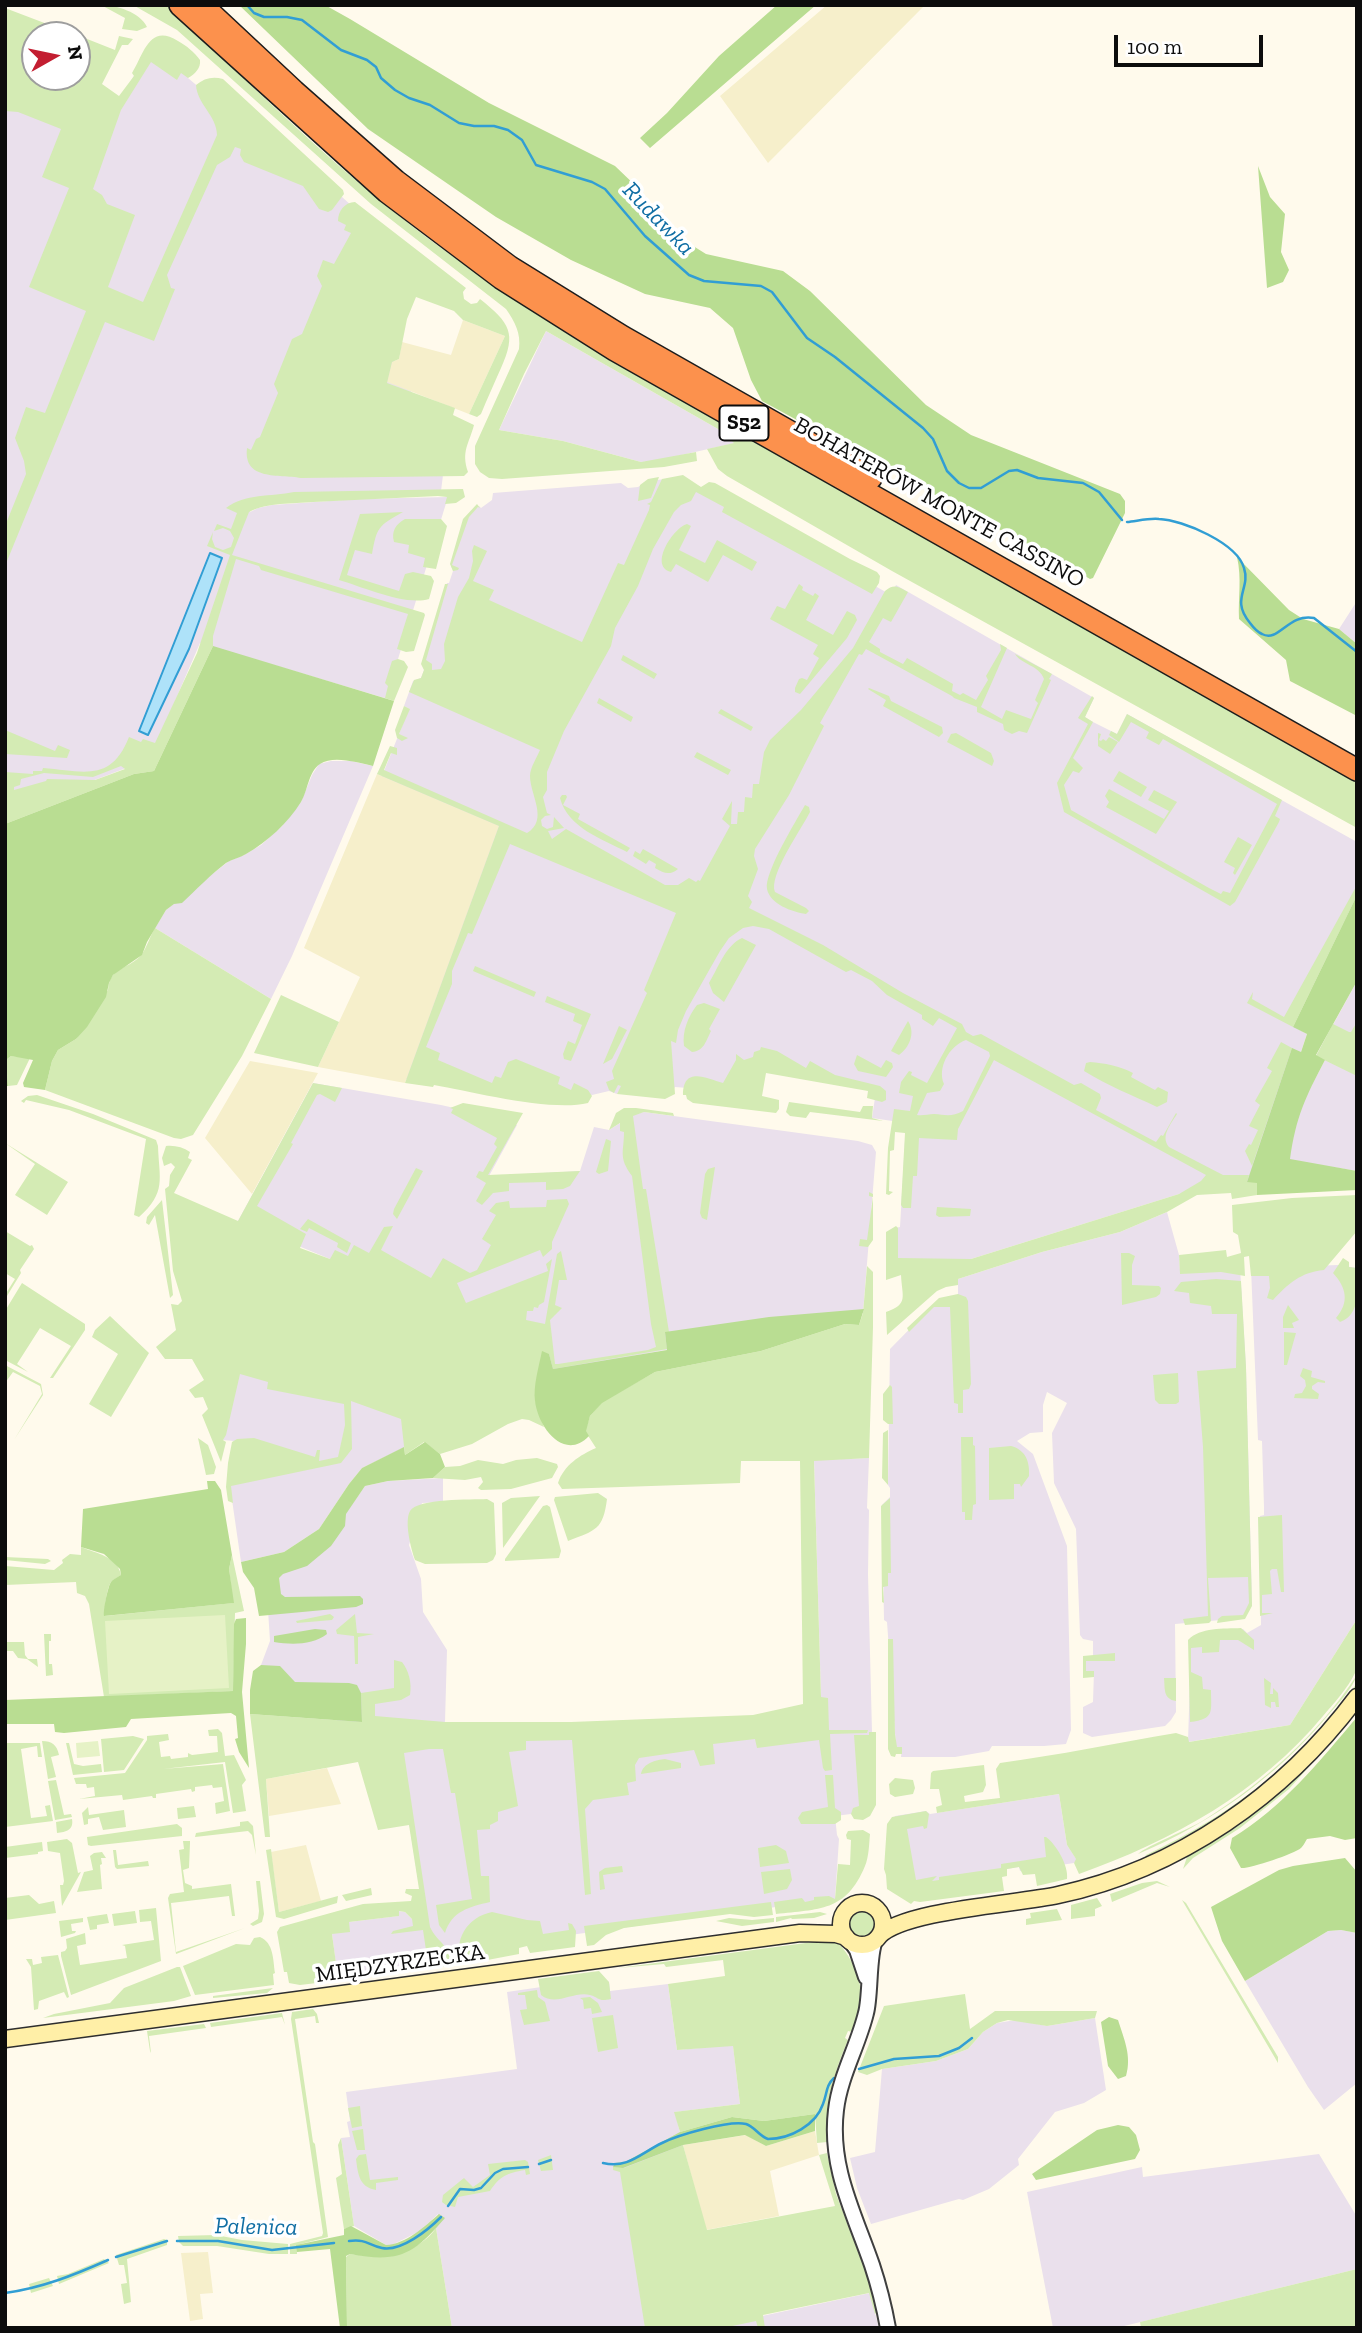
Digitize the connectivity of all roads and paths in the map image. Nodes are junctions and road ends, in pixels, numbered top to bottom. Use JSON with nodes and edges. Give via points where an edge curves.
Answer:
{"nodes":[{"id":1,"x":180,"y":5,"type":"edge"},
{"id":2,"x":202,"y":5,"type":"edge"},
{"id":3,"x":1357,"y":753,"type":"edge"},
{"id":4,"x":1357,"y":770,"type":"edge"},
{"id":5,"x":1357,"y":1697,"type":"edge"},
{"id":6,"x":878,"y":1911,"type":"junction"},
{"id":7,"x":843,"y":1914,"type":"junction"},
{"id":8,"x":931,"y":1915,"type":"junction"},
{"id":9,"x":800,"y":1933,"type":"junction"},
{"id":10,"x":878,"y":1938,"type":"junction"},
{"id":11,"x":849,"y":1940,"type":"junction"},
{"id":12,"x":870,"y":1992,"type":"junction"},
{"id":13,"x":5,"y":2039,"type":"edge"},
{"id":14,"x":888,"y":2328,"type":"edge"}],
"edges":[{"from":1,"to":4,"type":"highway","name":"BOHATERÓW MONTE CASSINO","number":"S52","via":[[387,192],[501,278],[615,350]]},
{"from":2,"to":3,"type":"highway","name":"BOHATERÓW MONTE CASSINO","number":"S52","via":[[396,181],[510,267],[623,337]]},
{"from":5,"to":8,"type":"main road","via":[[1324,1738],[1271,1790],[1182,1849],[1070,1892]]},
{"from":6,"to":7,"type":"main road","via":[[861,1903]]},
{"from":6,"to":8,"type":"main road"},
{"from":6,"to":10,"type":"main road","via":[[883,1923]]},
{"from":7,"to":9,"type":"main road","name":"MIĘDZYRZECKA"},
{"from":7,"to":11,"type":"main road","via":[[841,1924]]},
{"from":8,"to":10,"type":"main road","via":[[890,1927]]},
{"from":9,"to":11,"type":"main road","name":"MIĘDZYRZECKA","via":[[836,1934]]},
{"from":9,"to":13,"type":"main road","name":"MIĘDZYRZECKA"},
{"from":10,"to":11,"type":"main road","via":[[865,1945]]},
{"from":10,"to":12,"type":"street","via":[[871,1950]]},
{"from":11,"to":12,"type":"street","via":[[861,1960]]},
{"from":12,"to":14,"type":"street","via":[[838,2096],[835,2148],[842,2186],[876,2275]]}]}
